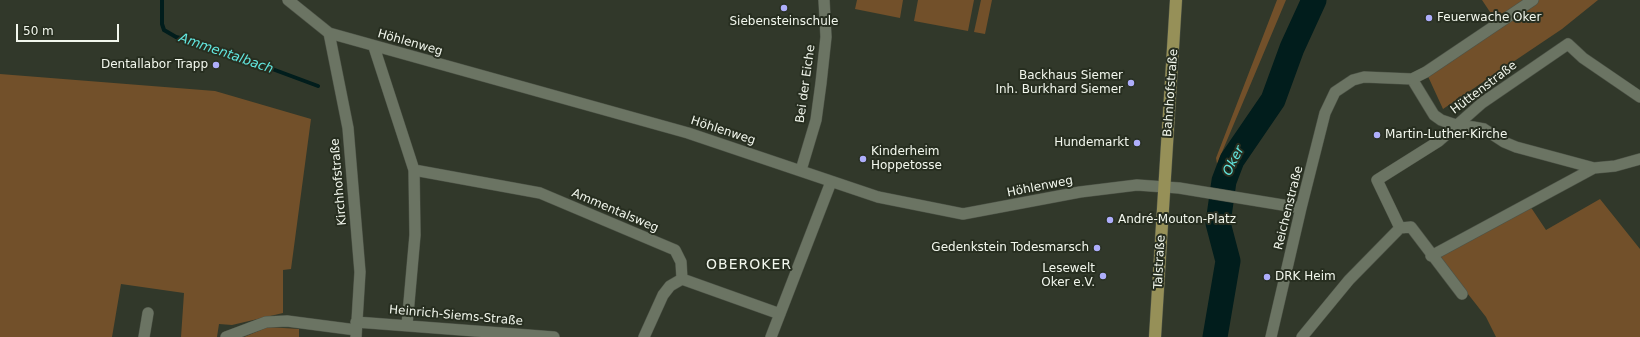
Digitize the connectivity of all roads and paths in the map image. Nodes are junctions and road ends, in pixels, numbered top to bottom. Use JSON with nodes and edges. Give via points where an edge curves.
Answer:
{"nodes":[{"id":1,"x":288,"y":0,"type":"edge"},
{"id":2,"x":824,"y":0,"type":"edge"},
{"id":3,"x":1176,"y":0,"type":"edge"},
{"id":4,"x":1533,"y":0,"type":"edge"},
{"id":5,"x":329,"y":33,"type":"junction"},
{"id":6,"x":374,"y":47,"type":"junction"},
{"id":7,"x":1412,"y":78,"type":"junction"},
{"id":8,"x":1640,"y":97,"type":"edge"},
{"id":9,"x":1456,"y":125,"type":"junction"},
{"id":10,"x":1640,"y":159,"type":"edge"},
{"id":11,"x":1594,"y":168,"type":"junction"},
{"id":12,"x":414,"y":170,"type":"junction"},
{"id":13,"x":801,"y":170,"type":"junction"},
{"id":14,"x":831,"y":182,"type":"junction"},
{"id":15,"x":1164,"y":186,"type":"junction"},
{"id":16,"x":1301,"y":208,"type":"junction"},
{"id":17,"x":1400,"y":228,"type":"junction"},
{"id":18,"x":1431,"y":256,"type":"junction"},
{"id":19,"x":682,"y":278,"type":"junction"},
{"id":20,"x":1462,"y":294,"type":"dead end"},
{"id":21,"x":148,"y":313,"type":"dead end"},
{"id":22,"x":780,"y":314,"type":"junction"},
{"id":23,"x":407,"y":325,"type":"junction"},
{"id":24,"x":356,"y":329,"type":"edge"},
{"id":25,"x":144,"y":337,"type":"edge"},
{"id":26,"x":226,"y":337,"type":"edge"},
{"id":27,"x":554,"y":337,"type":"edge"},
{"id":28,"x":644,"y":337,"type":"edge"},
{"id":29,"x":771,"y":337,"type":"edge"},
{"id":30,"x":1155,"y":337,"type":"edge"},
{"id":31,"x":1272,"y":337,"type":"edge"},
{"id":32,"x":1302,"y":337,"type":"edge"}],
"edges":[{"from":1,"to":5,"type":"street","name":"Höhlenweg"},
{"from":2,"to":13,"type":"street","name":"Bei der Eiche","via":[[826,37],[816,120]]},
{"from":3,"to":15,"type":"main road","name":"Bahnhofstraße"},
{"from":4,"to":7,"type":"street","via":[[1426,72]]},
{"from":5,"to":6,"type":"street","name":"Höhlenweg"},
{"from":5,"to":24,"type":"street","name":"Kirchhofstraße","via":[[348,128],[360,272]]},
{"from":6,"to":12,"type":"street"},
{"from":6,"to":13,"type":"street","name":"Höhlenweg","via":[[688,133]]},
{"from":7,"to":9,"type":"street","via":[[1434,115]]},
{"from":7,"to":16,"type":"street","name":"Reichenstraße","via":[[1364,77],[1338,89],[1326,113]]},
{"from":8,"to":9,"type":"street","name":"Hüttenstraße","via":[[1583,58],[1568,44],[1482,103]]},
{"from":9,"to":11,"type":"street","via":[[1484,129],[1516,147]]},
{"from":9,"to":17,"type":"street","name":"Hüttenstraße","via":[[1439,141],[1377,180]]},
{"from":10,"to":11,"type":"street","via":[[1616,166]]},
{"from":11,"to":18,"type":"street"},
{"from":12,"to":19,"type":"street","name":"Ammentalsweg","via":[[540,193],[675,250],[681,262]]},
{"from":12,"to":23,"type":"street","via":[[415,235]]},
{"from":13,"to":14,"type":"street","name":"Höhlenweg"},
{"from":14,"to":15,"type":"street","name":"Höhlenweg","via":[[878,197],[963,214],[1080,192],[1137,185]]},
{"from":14,"to":22,"type":"street"},
{"from":15,"to":16,"type":"street","name":"Höhlenweg"},
{"from":15,"to":30,"type":"main road","name":"Talstraße"},
{"from":16,"to":31,"type":"street","name":"Reichenstraße"},
{"from":17,"to":18,"type":"street","via":[[1411,227]]},
{"from":17,"to":32,"type":"street","via":[[1349,280]]},
{"from":18,"to":20,"type":"street"},
{"from":19,"to":22,"type":"street"},
{"from":19,"to":28,"type":"street","via":[[670,286],[663,295]]},
{"from":21,"to":25,"type":"street"},
{"from":22,"to":29,"type":"street"},
{"from":23,"to":24,"type":"street","name":"Heinrich-Siems-Straße"},
{"from":23,"to":27,"type":"street","name":"Heinrich-Siems-Straße"},
{"from":24,"to":26,"type":"street","via":[[266,322]]}]}
